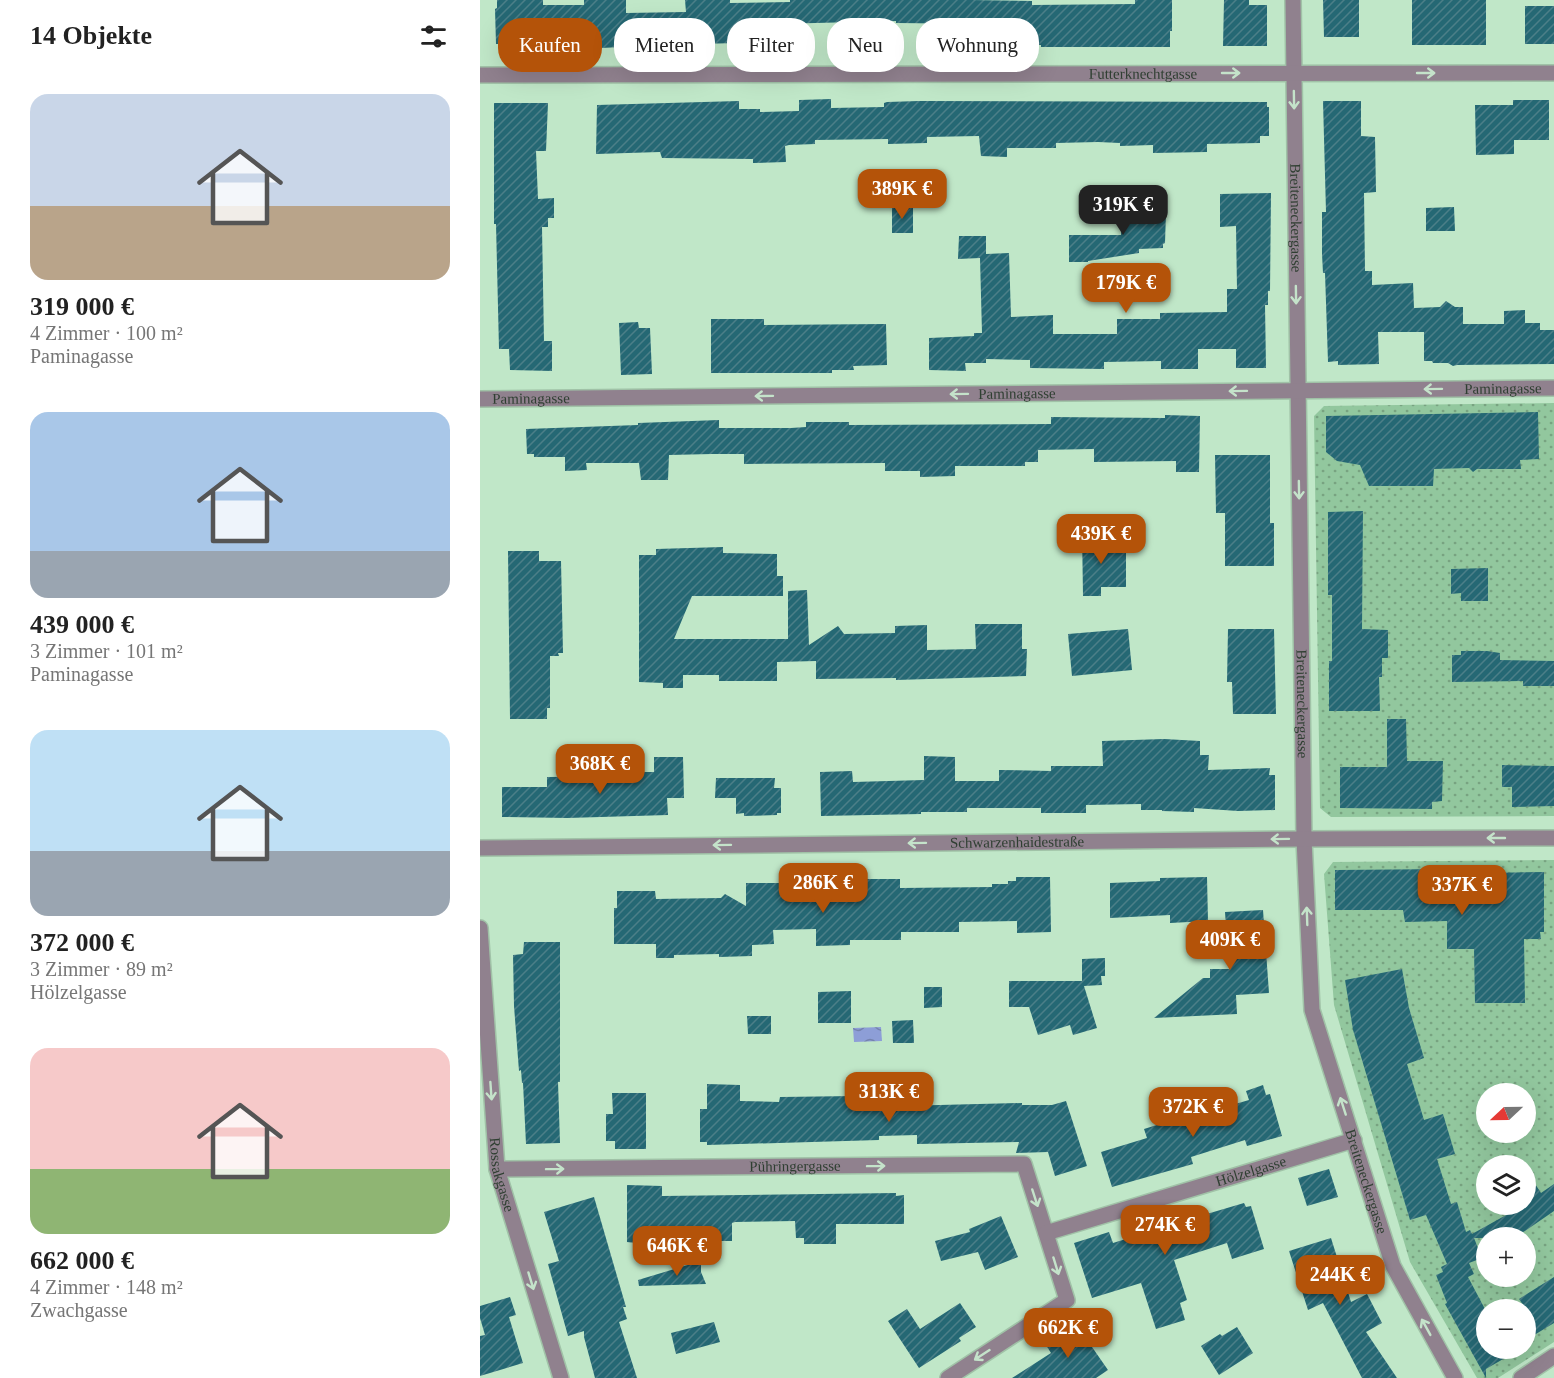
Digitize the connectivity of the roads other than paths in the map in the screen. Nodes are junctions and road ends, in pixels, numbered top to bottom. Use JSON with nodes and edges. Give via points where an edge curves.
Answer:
{"nodes":[{"id":1,"x":1293,"y":0,"type":"edge"},
{"id":2,"x":1293,"y":73,"type":"junction"},
{"id":3,"x":1554,"y":73,"type":"edge"},
{"id":4,"x":480,"y":75,"type":"edge"},
{"id":5,"x":1554,"y":388,"type":"edge"},
{"id":6,"x":1298,"y":390,"type":"junction"},
{"id":7,"x":480,"y":399,"type":"edge"},
{"id":8,"x":1554,"y":838,"type":"edge"},
{"id":9,"x":1304,"y":839,"type":"junction"},
{"id":10,"x":480,"y":848,"type":"edge"},
{"id":11,"x":480,"y":928,"type":"edge"},
{"id":12,"x":1354,"y":1140,"type":"junction"},
{"id":13,"x":497,"y":1169,"type":"junction"},
{"id":14,"x":1046,"y":1233,"type":"junction"},
{"id":15,"x":1554,"y":1356,"type":"edge"},
{"id":16,"x":561,"y":1378,"type":"edge"},
{"id":17,"x":948,"y":1378,"type":"edge"},
{"id":18,"x":1455,"y":1378,"type":"edge"},
{"id":19,"x":1521,"y":1378,"type":"edge"}],
"edges":[{"from":1,"to":2,"type":"street","name":"Breiteneckergasse"},
{"from":2,"to":3,"type":"street","name":"Futterknechtgasse","one_way":true},
{"from":4,"to":2,"type":"street","name":"Futterknechtgasse","one_way":true},
{"from":2,"to":6,"type":"street","name":"Breiteneckergasse","one_way":true},
{"from":5,"to":6,"type":"street","name":"Paminagasse","one_way":true},
{"from":6,"to":7,"type":"street","name":"Paminagasse","one_way":true},
{"from":6,"to":9,"type":"street","name":"Breiteneckergasse","one_way":true},
{"from":8,"to":9,"type":"street","name":"Schwarzenhaidestraße","one_way":true},
{"from":9,"to":10,"type":"street","name":"Schwarzenhaidestraße","one_way":true},
{"from":12,"to":9,"type":"street","name":"Breiteneckergasse","one_way":true,"via":[[1312,1010]]},
{"from":11,"to":13,"type":"street","name":"Rossakgasse","one_way":true},
{"from":12,"to":14,"type":"street","name":"Hölzelgasse"},
{"from":18,"to":12,"type":"street","name":"Breiteneckergasse","one_way":true,"via":[[1393,1266]]},
{"from":13,"to":14,"type":"street","name":"Pühringergasse","one_way":true,"via":[[1024,1164]]},
{"from":13,"to":16,"type":"street","name":"Rossakgasse","one_way":true},
{"from":14,"to":17,"type":"street","one_way":true,"via":[[1067,1300]]},
{"from":15,"to":19,"type":"street"}]}
